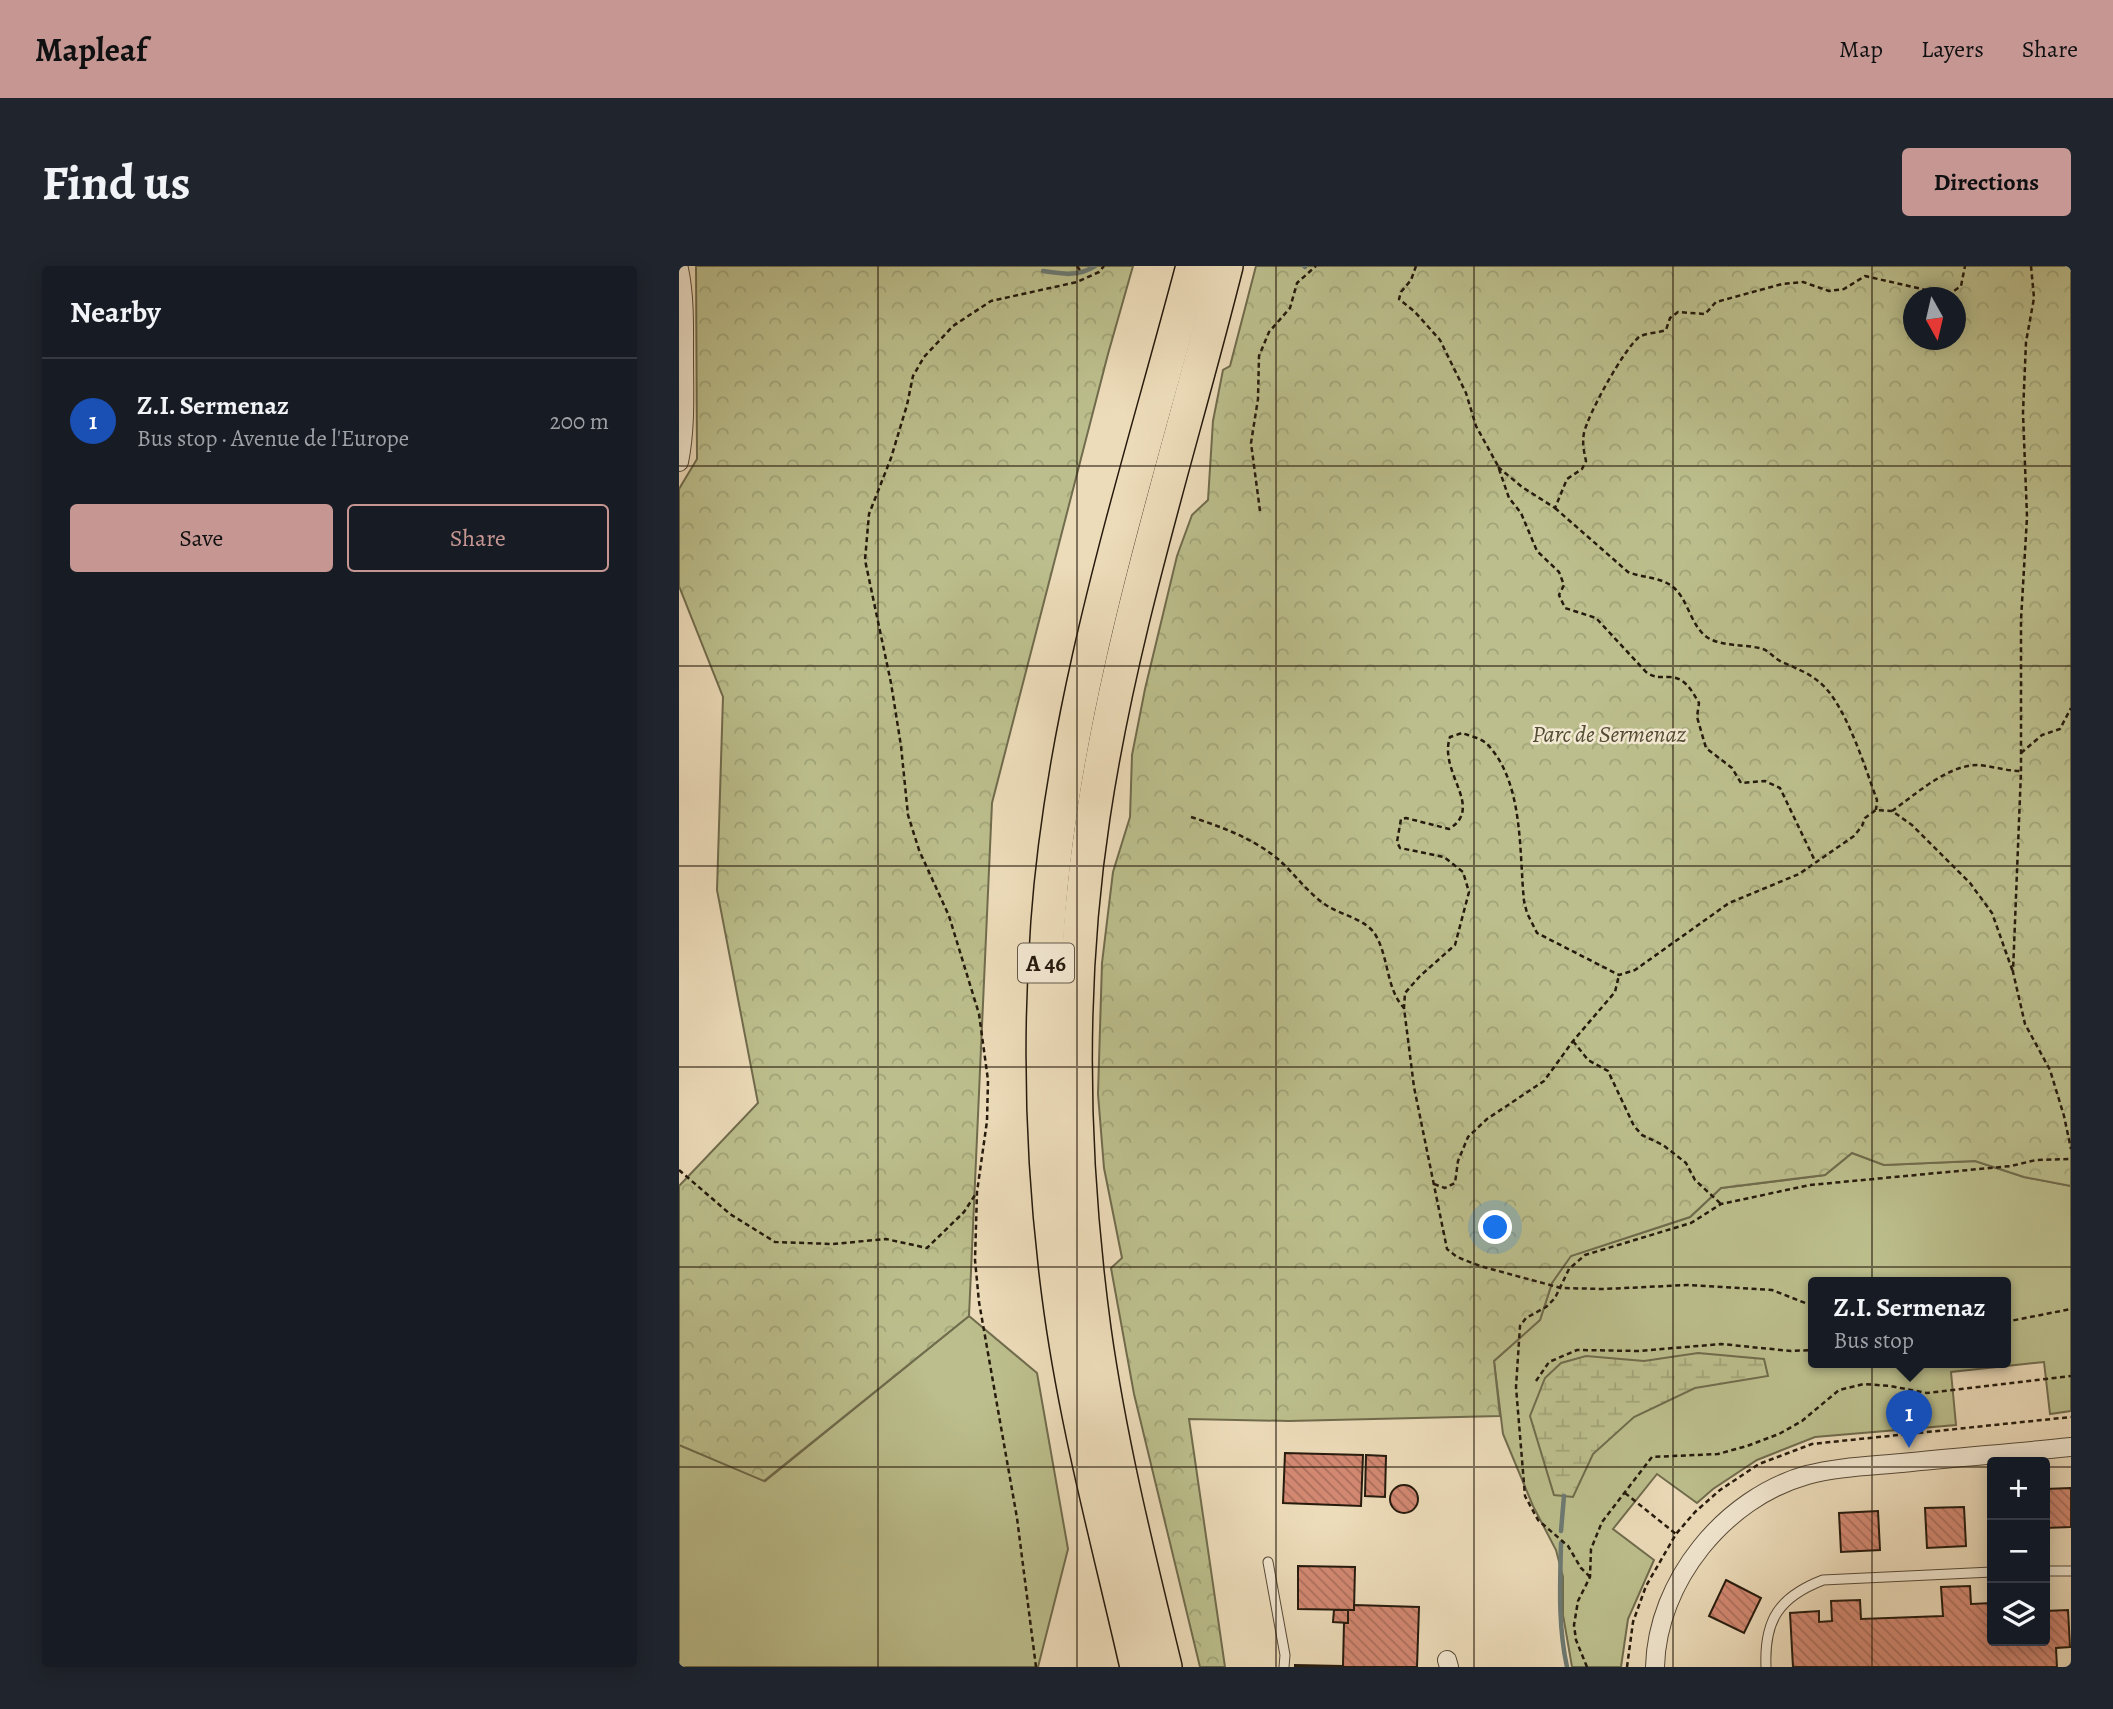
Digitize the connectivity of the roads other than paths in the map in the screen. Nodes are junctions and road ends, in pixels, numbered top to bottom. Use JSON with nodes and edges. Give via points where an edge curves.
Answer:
{"nodes":[{"id":1,"x":1193,"y":266,"type":"edge"},
{"id":2,"x":1226,"y":266,"type":"edge"},
{"id":3,"x":679,"y":269,"type":"edge"},
{"id":4,"x":682,"y":395,"type":"edge"},
{"id":5,"x":679,"y":462,"type":"edge"},
{"id":6,"x":1081,"y":1204,"type":"junction"},
{"id":7,"x":2071,"y":1447,"type":"edge"},
{"id":8,"x":2014,"y":1457,"type":"edge"},
{"id":9,"x":1987,"y":1459,"type":"edge"},
{"id":10,"x":1268,"y":1562,"type":"dead end"},
{"id":11,"x":2050,"y":1571,"type":"edge"},
{"id":12,"x":2071,"y":1571,"type":"edge"},
{"id":13,"x":1987,"y":1572,"type":"edge"},
{"id":14,"x":1137,"y":1667,"type":"edge"},
{"id":15,"x":1165,"y":1667,"type":"edge"},
{"id":16,"x":1188,"y":1667,"type":"edge"},
{"id":17,"x":1284,"y":1667,"type":"edge"},
{"id":18,"x":1655,"y":1667,"type":"edge"},
{"id":19,"x":1766,"y":1667,"type":"edge"}],
"edges":[{"from":1,"to":14,"type":"highway","number":"A 46","via":[[1126,510],[1086,682],[1060,825],[1045,987],[1044,1121],[1059,1296],[1098,1499]]},
{"from":2,"to":6,"type":"highway","number":"A 46","via":[[1118,679],[1093,817],[1076,989]]},
{"from":3,"to":4,"type":"street","via":[[684,328]]},
{"from":4,"to":5,"type":"street"},
{"from":6,"to":15,"type":"highway","number":"A 46","via":[[1105,1398]]},
{"from":6,"to":16,"type":"highway","via":[[1148,1520]]},
{"from":7,"to":8,"type":"street"},
{"from":9,"to":18,"type":"street","via":[[1853,1467],[1807,1475],[1772,1490],[1716,1529],[1683,1573],[1668,1605]]},
{"from":10,"to":17,"type":"lane"},
{"from":11,"to":12,"type":"lane"},
{"from":13,"to":19,"type":"lane","via":[[1823,1580],[1800,1588],[1775,1616]]}]}
